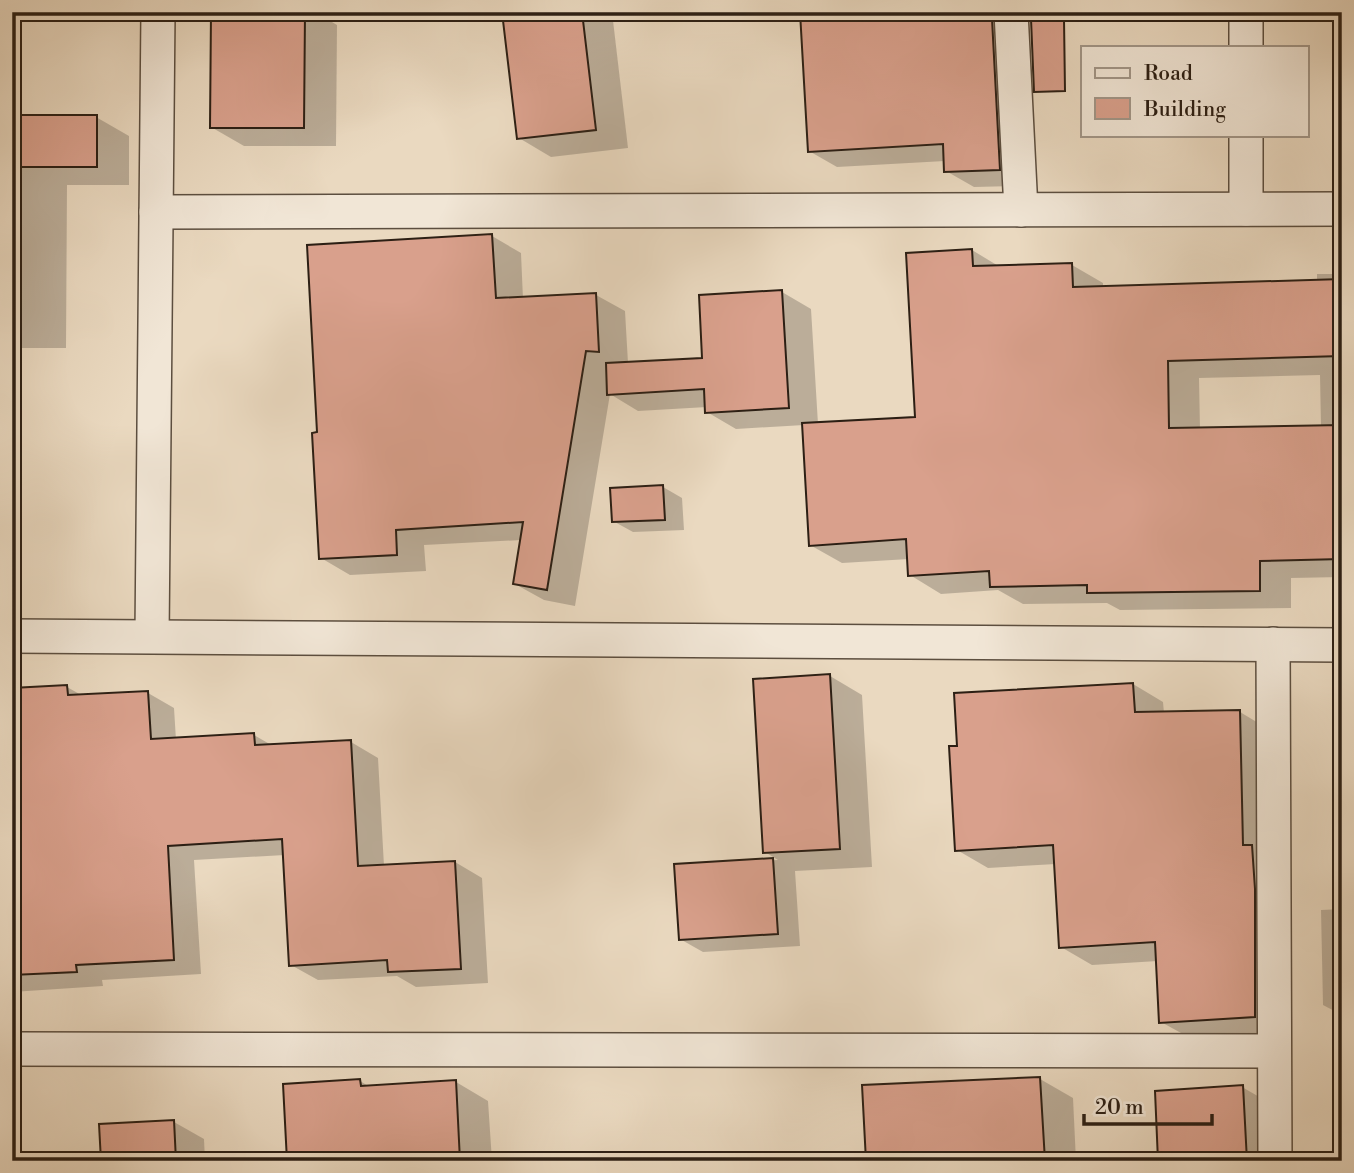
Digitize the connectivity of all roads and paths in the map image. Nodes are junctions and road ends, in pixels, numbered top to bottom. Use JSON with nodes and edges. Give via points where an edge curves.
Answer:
{"nodes":[{"id":1,"x":158,"y":12,"type":"edge"},
{"id":2,"x":1011,"y":12,"type":"edge"},
{"id":3,"x":1247,"y":12,"type":"edge"},
{"id":4,"x":1246,"y":46,"type":"edge"},
{"id":5,"x":1246,"y":136,"type":"edge"},
{"id":6,"x":1246,"y":209,"type":"junction"},
{"id":7,"x":1342,"y":209,"type":"edge"},
{"id":8,"x":1021,"y":210,"type":"junction"},
{"id":9,"x":156,"y":212,"type":"junction"},
{"id":10,"x":12,"y":636,"type":"edge"},
{"id":11,"x":152,"y":636,"type":"junction"},
{"id":12,"x":1273,"y":644,"type":"junction"},
{"id":13,"x":1342,"y":645,"type":"edge"},
{"id":14,"x":12,"y":1049,"type":"edge"},
{"id":15,"x":1275,"y":1051,"type":"junction"},
{"id":16,"x":1275,"y":1161,"type":"edge"}],
"edges":[{"from":1,"to":9,"type":"street"},
{"from":2,"to":8,"type":"street"},
{"from":3,"to":4,"type":"street"},
{"from":5,"to":6,"type":"street"},
{"from":6,"to":7,"type":"street"},
{"from":6,"to":8,"type":"street"},
{"from":8,"to":9,"type":"street"},
{"from":9,"to":11,"type":"street"},
{"from":10,"to":11,"type":"street"},
{"from":11,"to":12,"type":"street"},
{"from":12,"to":13,"type":"street"},
{"from":12,"to":15,"type":"street"},
{"from":14,"to":15,"type":"street"},
{"from":15,"to":16,"type":"street"}]}
